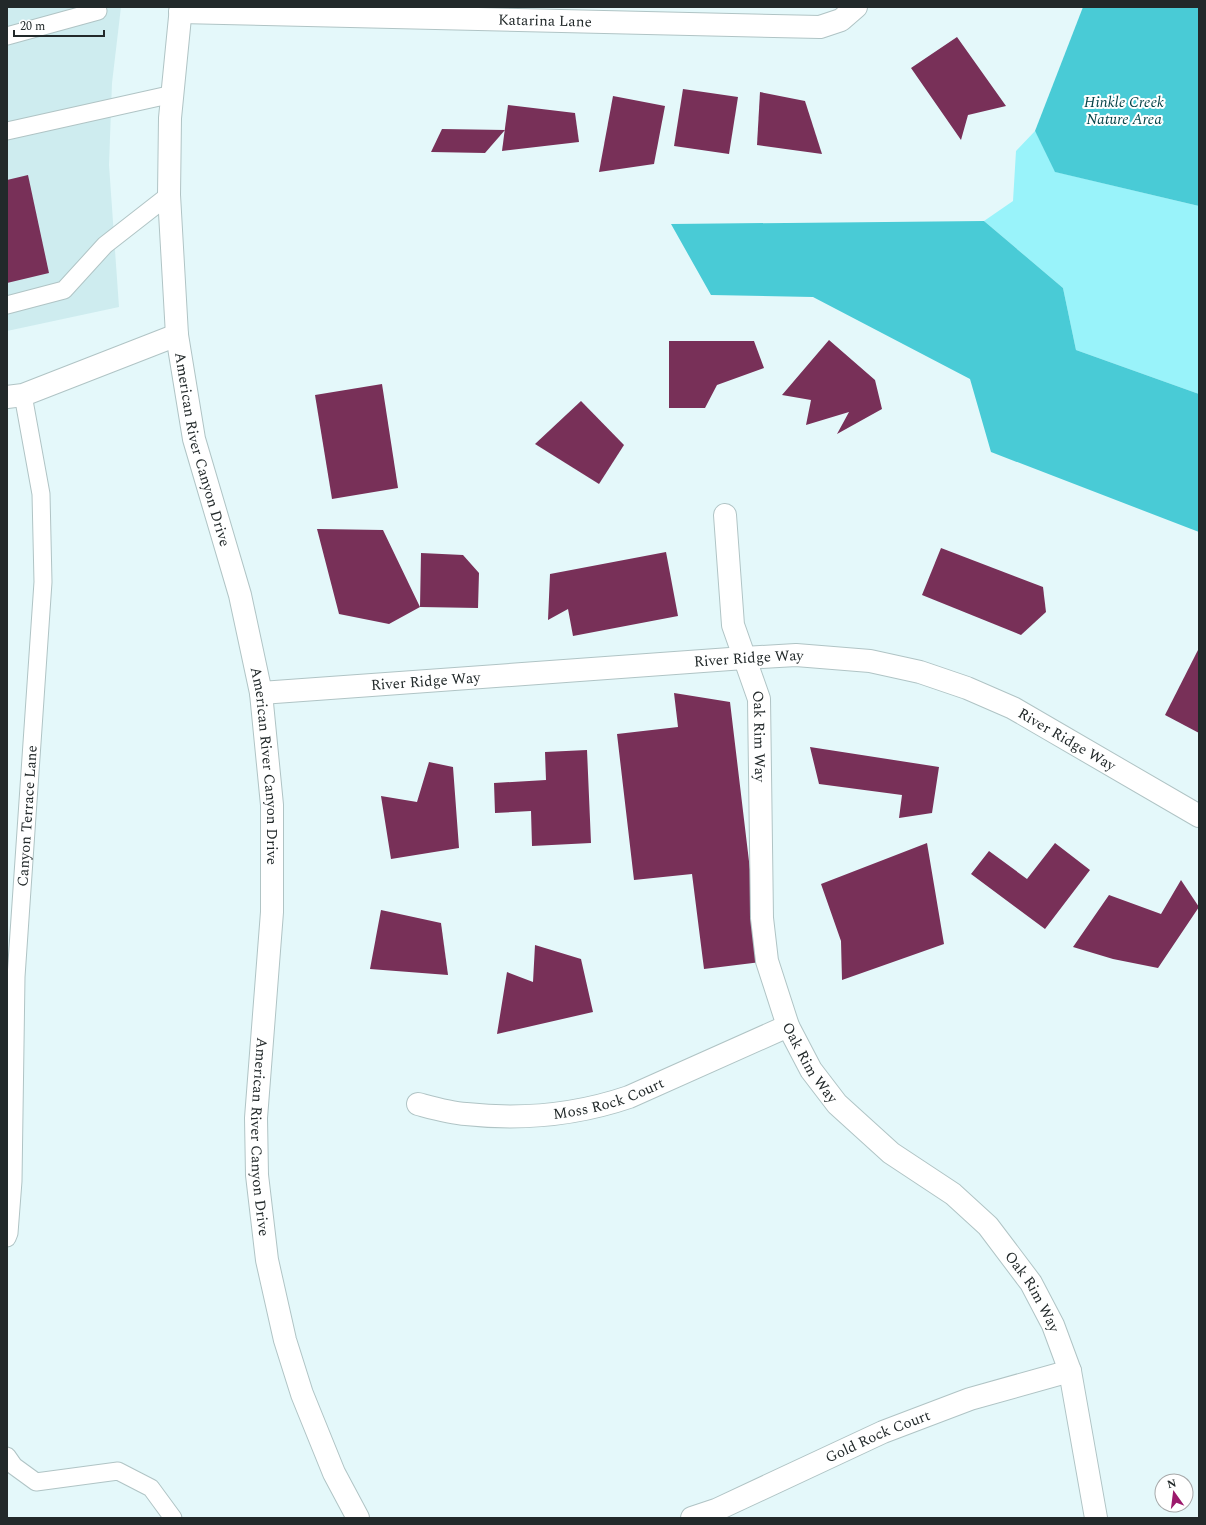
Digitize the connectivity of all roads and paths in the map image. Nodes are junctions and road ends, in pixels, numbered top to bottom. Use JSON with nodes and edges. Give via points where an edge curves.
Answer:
{"nodes":[{"id":1,"x":856,"y":7,"type":"edge"},
{"id":2,"x":180,"y":10,"type":"edge"},
{"id":3,"x":98,"y":11,"type":"dead end"},
{"id":4,"x":7,"y":36,"type":"edge"},
{"id":5,"x":173,"y":94,"type":"junction"},
{"id":6,"x":7,"y":131,"type":"edge"},
{"id":7,"x":169,"y":195,"type":"junction"},
{"id":8,"x":7,"y":305,"type":"edge"},
{"id":9,"x":177,"y":335,"type":"junction"},
{"id":10,"x":15,"y":396,"type":"edge"},
{"id":11,"x":725,"y":515,"type":"dead end"},
{"id":12,"x":744,"y":658,"type":"junction"},
{"id":13,"x":261,"y":693,"type":"junction"},
{"id":14,"x":1199,"y":816,"type":"edge"},
{"id":15,"x":788,"y":1026,"type":"junction"},
{"id":16,"x":418,"y":1104,"type":"dead end"},
{"id":17,"x":7,"y":1238,"type":"edge"},
{"id":18,"x":1070,"y":1371,"type":"junction"},
{"id":19,"x":7,"y":1456,"type":"edge"},
{"id":20,"x":174,"y":1518,"type":"edge"},
{"id":21,"x":358,"y":1518,"type":"edge"},
{"id":22,"x":692,"y":1518,"type":"edge"},
{"id":23,"x":1096,"y":1518,"type":"edge"}],
"edges":[{"from":1,"to":2,"type":"street","name":"Katarina Lane","via":[[841,20],[820,27]]},
{"from":2,"to":5,"type":"street","name":"American River Canyon Drive"},
{"from":3,"to":4,"type":"lane"},
{"from":5,"to":6,"type":"lane"},
{"from":5,"to":7,"type":"street","name":"American River Canyon Drive","via":[[170,118]]},
{"from":7,"to":8,"type":"lane","via":[[104,244],[64,290]]},
{"from":7,"to":9,"type":"street","name":"American River Canyon Drive"},
{"from":9,"to":10,"type":"street","name":"Canyon Terrace Lane"},
{"from":9,"to":13,"type":"street","name":"American River Canyon Drive","via":[[194,439],[240,594]]},
{"from":10,"to":17,"type":"lane","name":"Canyon Terrace Lane","via":[[41,494],[43,582],[16,977],[13,1182]]},
{"from":11,"to":12,"type":"street","name":"Oak Rim Way","via":[[733,625]]},
{"from":12,"to":13,"type":"street","name":"River Ridge Way"},
{"from":12,"to":14,"type":"street","name":"River Ridge Way","via":[[796,655],[870,661],[920,672],[967,688],[1013,708]]},
{"from":12,"to":15,"type":"street","name":"Oak Rim Way","via":[[759,699],[762,918],[767,960]]},
{"from":13,"to":21,"type":"street","name":"American River Canyon Drive","via":[[272,805],[272,912],[256,1118],[257,1175],[267,1260],[285,1340],[302,1394],[332,1466]]},
{"from":15,"to":16,"type":"street","name":"Moss Rock Court","via":[[628,1097],[559,1114],[512,1118],[464,1114]]},
{"from":15,"to":18,"type":"street","name":"Oak Rim Way","via":[[811,1070],[837,1104],[891,1153],[953,1194],[988,1226],[1003,1244],[1031,1283],[1053,1325]]},
{"from":18,"to":22,"type":"street","name":"Gold Rock Court","via":[[970,1399],[883,1432],[716,1510]]},
{"from":18,"to":23,"type":"street","name":"Oak Rim Way"},
{"from":19,"to":20,"type":"lane","via":[[14,1466],[36,1482],[118,1471],[150,1488]]}]}
